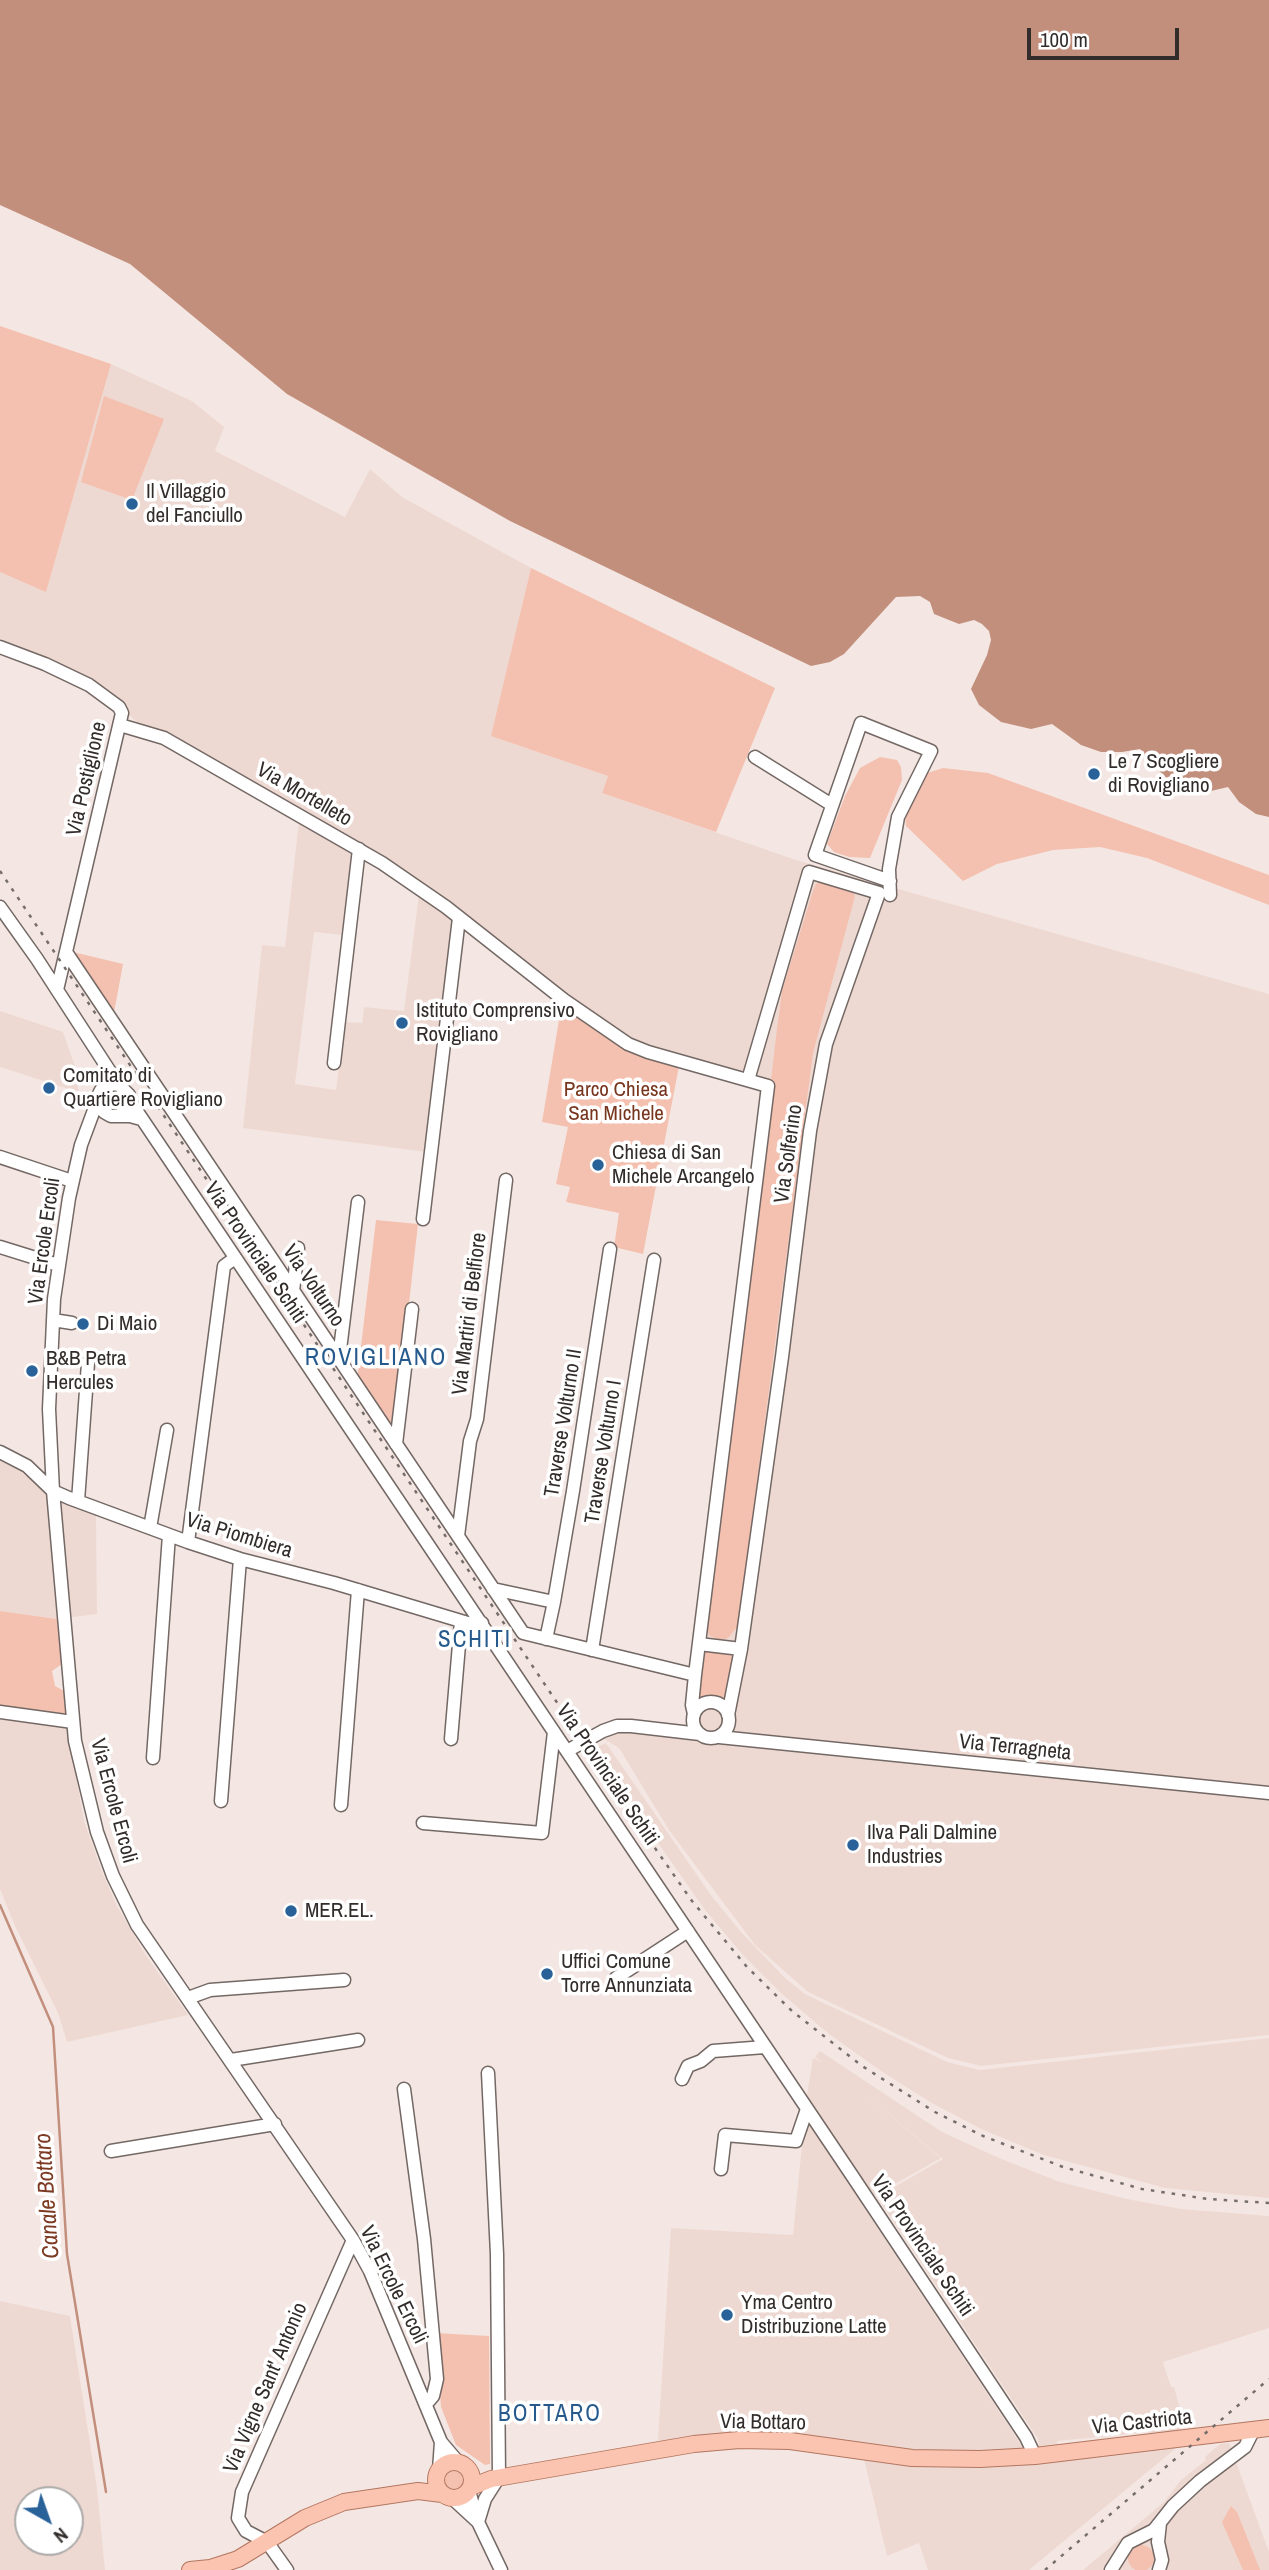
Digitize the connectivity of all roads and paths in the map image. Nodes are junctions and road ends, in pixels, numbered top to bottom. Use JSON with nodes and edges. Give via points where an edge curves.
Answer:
{"nodes":[{"id":1,"x":0,"y":647,"type":"edge"},
{"id":2,"x":120,"y":724,"type":"junction"},
{"id":3,"x":755,"y":757,"type":"dead end"},
{"id":4,"x":832,"y":805,"type":"junction"},
{"id":5,"x":359,"y":849,"type":"junction"},
{"id":6,"x":0,"y":908,"type":"edge"},
{"id":7,"x":459,"y":918,"type":"junction"},
{"id":8,"x":66,"y":952,"type":"junction"},
{"id":9,"x":57,"y":990,"type":"junction"},
{"id":10,"x":104,"y":1062,"type":"junction"},
{"id":11,"x":334,"y":1063,"type":"dead end"},
{"id":12,"x":748,"y":1080,"type":"junction"},
{"id":13,"x":118,"y":1084,"type":"junction"},
{"id":14,"x":768,"y":1086,"type":"joint"},
{"id":15,"x":103,"y":1087,"type":"junction"},
{"id":16,"x":130,"y":1101,"type":"junction"},
{"id":17,"x":97,"y":1102,"type":"junction"},
{"id":18,"x":115,"y":1115,"type":"junction"},
{"id":19,"x":141,"y":1119,"type":"junction"},
{"id":20,"x":89,"y":1126,"type":"junction"},
{"id":21,"x":0,"y":1157,"type":"edge"},
{"id":22,"x":506,"y":1180,"type":"dead end"},
{"id":23,"x":72,"y":1181,"type":"junction"},
{"id":24,"x":358,"y":1202,"type":"dead end"},
{"id":25,"x":423,"y":1219,"type":"dead end"},
{"id":26,"x":0,"y":1247,"type":"edge"},
{"id":27,"x":298,"y":1248,"type":"dead end"},
{"id":28,"x":610,"y":1249,"type":"dead end"},
{"id":29,"x":235,"y":1258,"type":"junction"},
{"id":30,"x":654,"y":1260,"type":"dead end"},
{"id":31,"x":58,"y":1265,"type":"junction"},
{"id":32,"x":293,"y":1291,"type":"junction"},
{"id":33,"x":412,"y":1309,"type":"dead end"},
{"id":34,"x":53,"y":1320,"type":"junction"},
{"id":35,"x":72,"y":1323,"type":"dead end"},
{"id":36,"x":339,"y":1358,"type":"junction"},
{"id":37,"x":88,"y":1363,"type":"dead end"},
{"id":38,"x":167,"y":1430,"type":"dead end"},
{"id":39,"x":396,"y":1444,"type":"junction"},
{"id":40,"x":0,"y":1452,"type":"edge"},
{"id":41,"x":53,"y":1491,"type":"junction"},
{"id":42,"x":78,"y":1502,"type":"junction"},
{"id":43,"x":150,"y":1528,"type":"junction"},
{"id":44,"x":169,"y":1535,"type":"junction"},
{"id":45,"x":458,"y":1536,"type":"junction"},
{"id":46,"x":188,"y":1542,"type":"junction"},
{"id":47,"x":240,"y":1559,"type":"junction"},
{"id":48,"x":493,"y":1589,"type":"junction"},
{"id":49,"x":358,"y":1590,"type":"junction"},
{"id":50,"x":554,"y":1602,"type":"junction"},
{"id":51,"x":461,"y":1621,"type":"junction"},
{"id":52,"x":482,"y":1623,"type":"junction"},
{"id":53,"x":546,"y":1639,"type":"junction"},
{"id":54,"x":698,"y":1644,"type":"junction"},
{"id":55,"x":741,"y":1649,"type":"junction"},
{"id":56,"x":592,"y":1650,"type":"junction"},
{"id":57,"x":695,"y":1675,"type":"junction"},
{"id":58,"x":0,"y":1712,"type":"edge"},
{"id":59,"x":693,"y":1718,"type":"junction"},
{"id":60,"x":728,"y":1720,"type":"junction"},
{"id":61,"x":73,"y":1722,"type":"junction"},
{"id":62,"x":678,"y":1731,"type":"junction"},
{"id":63,"x":554,"y":1732,"type":"junction"},
{"id":64,"x":700,"y":1734,"type":"junction"},
{"id":65,"x":719,"y":1737,"type":"junction"},
{"id":66,"x":452,"y":1739,"type":"dead end"},
{"id":67,"x":758,"y":1741,"type":"junction"},
{"id":68,"x":567,"y":1751,"type":"junction"},
{"id":69,"x":152,"y":1758,"type":"dead end"},
{"id":70,"x":1269,"y":1793,"type":"edge"},
{"id":71,"x":221,"y":1801,"type":"dead end"},
{"id":72,"x":341,"y":1805,"type":"dead end"},
{"id":73,"x":423,"y":1824,"type":"dead end"},
{"id":74,"x":688,"y":1931,"type":"junction"},
{"id":75,"x":616,"y":1978,"type":"dead end"},
{"id":76,"x":344,"y":1980,"type":"dead end"},
{"id":77,"x":188,"y":1998,"type":"junction"},
{"id":78,"x":358,"y":2040,"type":"dead end"},
{"id":79,"x":765,"y":2047,"type":"junction"},
{"id":80,"x":231,"y":2060,"type":"junction"},
{"id":81,"x":488,"y":2073,"type":"dead end"},
{"id":82,"x":682,"y":2079,"type":"dead end"},
{"id":83,"x":404,"y":2089,"type":"dead end"},
{"id":84,"x":807,"y":2109,"type":"junction"},
{"id":85,"x":275,"y":2124,"type":"junction"},
{"id":86,"x":111,"y":2151,"type":"dead end"},
{"id":87,"x":721,"y":2169,"type":"dead end"},
{"id":88,"x":353,"y":2239,"type":"junction"},
{"id":89,"x":426,"y":2404,"type":"junction"},
{"id":90,"x":1261,"y":2430,"type":"edge"},
{"id":91,"x":441,"y":2442,"type":"junction"},
{"id":92,"x":1035,"y":2456,"type":"junction"},
{"id":93,"x":464,"y":2466,"type":"junction"},
{"id":94,"x":437,"y":2474,"type":"junction"},
{"id":95,"x":495,"y":2478,"type":"junction"},
{"id":96,"x":470,"y":2489,"type":"junction"},
{"id":97,"x":418,"y":2491,"type":"junction"},
{"id":98,"x":447,"y":2496,"type":"junction"},
{"id":99,"x":478,"y":2522,"type":"junction"},
{"id":100,"x":1160,"y":2523,"type":"junction"},
{"id":101,"x":267,"y":2542,"type":"junction"},
{"id":102,"x":190,"y":2570,"type":"edge"},
{"id":103,"x":287,"y":2570,"type":"edge"},
{"id":104,"x":500,"y":2570,"type":"edge"},
{"id":105,"x":1111,"y":2570,"type":"edge"},
{"id":106,"x":1158,"y":2570,"type":"edge"}],
"edges":[{"from":1,"to":2,"type":"street","name":"Via Postiglione","via":[[89,685],[119,708]]},
{"from":2,"to":5,"type":"street","name":"Via Mortelleto","via":[[164,738]]},
{"from":2,"to":8,"type":"street","name":"Via Postiglione"},
{"from":3,"to":4,"type":"street"},
{"from":4,"to":4,"type":"street","via":[[861,723],[931,751],[898,817],[890,888],[815,855]]},
{"from":5,"to":7,"type":"street","name":"Via Mortelleto"},
{"from":5,"to":11,"type":"street"},
{"from":6,"to":9,"type":"street","name":"Via Provinciale Schiti"},
{"from":7,"to":12,"type":"street","name":"Via Mortelleto","via":[[628,1044]]},
{"from":7,"to":25,"type":"street"},
{"from":8,"to":9,"type":"street","name":"Via Postiglione"},
{"from":8,"to":32,"type":"street","name":"Via Volturno"},
{"from":9,"to":10,"type":"street","name":"Via Provinciale Schiti"},
{"from":10,"to":13,"type":"street","name":"Via Provinciale Schiti"},
{"from":10,"to":15,"type":"street"},
{"from":12,"to":14,"type":"street","name":"Via Mortelleto"},
{"from":12,"to":55,"type":"street","name":"Via Solferino","via":[[808,872],[878,892],[826,1044],[810,1131]]},
{"from":13,"to":15,"type":"street"},
{"from":13,"to":16,"type":"street","name":"Via Provinciale Schiti"},
{"from":14,"to":54,"type":"street","name":"Via Solferino"},
{"from":15,"to":17,"type":"street"},
{"from":16,"to":18,"type":"street","via":[[127,1109]]},
{"from":16,"to":19,"type":"street","name":"Via Provinciale Schiti"},
{"from":17,"to":18,"type":"street","via":[[104,1112]]},
{"from":17,"to":20,"type":"street","name":"Via Ercole Ercoli"},
{"from":18,"to":19,"type":"street"},
{"from":18,"to":20,"type":"street"},
{"from":19,"to":29,"type":"street","name":"Via Provinciale Schiti"},
{"from":20,"to":23,"type":"street","name":"Via Ercole Ercoli"},
{"from":21,"to":23,"type":"street"},
{"from":22,"to":45,"type":"street","name":"Via Martiri di Belfiore"},
{"from":23,"to":31,"type":"street","name":"Via Ercole Ercoli"},
{"from":24,"to":36,"type":"street"},
{"from":26,"to":31,"type":"street"},
{"from":27,"to":32,"type":"street"},
{"from":28,"to":50,"type":"street","name":"Traverse Volturno II"},
{"from":29,"to":46,"type":"street","via":[[224,1266]]},
{"from":29,"to":52,"type":"street","name":"Via Provinciale Schiti"},
{"from":30,"to":56,"type":"street","name":"Traverse Volturno I"},
{"from":31,"to":34,"type":"street","name":"Via Ercole Ercoli"},
{"from":32,"to":36,"type":"street","name":"Via Volturno"},
{"from":33,"to":39,"type":"street"},
{"from":34,"to":35,"type":"street"},
{"from":34,"to":41,"type":"street","name":"Via Ercole Ercoli","via":[[49,1409]]},
{"from":36,"to":39,"type":"street","name":"Via Volturno"},
{"from":37,"to":42,"type":"street"},
{"from":38,"to":43,"type":"street"},
{"from":39,"to":45,"type":"street","name":"Via Volturno"},
{"from":40,"to":41,"type":"street","name":"Via Piombiera","via":[[27,1466]]},
{"from":41,"to":42,"type":"street","name":"Via Piombiera"},
{"from":41,"to":61,"type":"street","name":"Via Ercole Ercoli"},
{"from":42,"to":43,"type":"street","name":"Via Piombiera"},
{"from":43,"to":44,"type":"street","name":"Via Piombiera"},
{"from":44,"to":46,"type":"street","name":"Via Piombiera"},
{"from":44,"to":69,"type":"street"},
{"from":45,"to":48,"type":"street","name":"Via Volturno"},
{"from":46,"to":47,"type":"street","name":"Via Piombiera"},
{"from":47,"to":49,"type":"street","name":"Via Piombiera"},
{"from":47,"to":71,"type":"street"},
{"from":48,"to":50,"type":"street"},
{"from":48,"to":53,"type":"street","name":"Via Volturno","via":[[523,1633]]},
{"from":49,"to":51,"type":"street","name":"Via Piombiera"},
{"from":49,"to":72,"type":"street"},
{"from":50,"to":53,"type":"street","name":"Traverse Volturno II"},
{"from":51,"to":52,"type":"street","name":"Via Piombiera"},
{"from":51,"to":66,"type":"street"},
{"from":52,"to":63,"type":"street","name":"Via Provinciale Schiti"},
{"from":53,"to":56,"type":"street","name":"Via Volturno"},
{"from":54,"to":55,"type":"street"},
{"from":54,"to":57,"type":"street","name":"Via Solferino"},
{"from":55,"to":60,"type":"street","name":"Via Solferino"},
{"from":56,"to":57,"type":"street","name":"Via Volturno"},
{"from":57,"to":59,"type":"street","name":"Via Solferino"},
{"from":58,"to":61,"type":"street"},
{"from":59,"to":60,"type":"street","via":[[700,1705],[711,1702],[722,1706]]},
{"from":59,"to":62,"type":"street"},
{"from":59,"to":64,"type":"street"},
{"from":60,"to":65,"type":"street"},
{"from":60,"to":67,"type":"street"},
{"from":61,"to":77,"type":"street","name":"Via Ercole Ercoli","via":[[97,1832],[113,1876],[137,1925]]},
{"from":62,"to":64,"type":"street"},
{"from":62,"to":68,"type":"street","via":[[617,1726]]},
{"from":63,"to":68,"type":"street","name":"Via Provinciale Schiti"},
{"from":63,"to":73,"type":"street","via":[[542,1833]]},
{"from":64,"to":65,"type":"street"},
{"from":65,"to":67,"type":"street","name":"Via Terragneta"},
{"from":67,"to":70,"type":"street","name":"Via Terragneta"},
{"from":68,"to":74,"type":"street","name":"Via Provinciale Schiti"},
{"from":74,"to":75,"type":"street"},
{"from":74,"to":79,"type":"street","name":"Via Provinciale Schiti"},
{"from":76,"to":77,"type":"street","via":[[210,1990]]},
{"from":77,"to":80,"type":"street","name":"Via Ercole Ercoli"},
{"from":78,"to":80,"type":"street"},
{"from":79,"to":82,"type":"street","via":[[713,2051],[688,2066]]},
{"from":79,"to":84,"type":"street","name":"Via Provinciale Schiti"},
{"from":80,"to":85,"type":"street","name":"Via Ercole Ercoli"},
{"from":81,"to":95,"type":"street","via":[[497,2254]]},
{"from":83,"to":89,"type":"street","via":[[437,2379]]},
{"from":84,"to":87,"type":"street","via":[[796,2141],[725,2134]]},
{"from":84,"to":92,"type":"street","name":"Via Provinciale Schiti"},
{"from":85,"to":86,"type":"street"},
{"from":85,"to":88,"type":"street","name":"Via Ercole Ercoli"},
{"from":88,"to":89,"type":"street","name":"Via Ercole Ercoli"},
{"from":88,"to":101,"type":"street","name":"Via Vigne Sant' Antonio","via":[[242,2492],[238,2518],[246,2531]]},
{"from":89,"to":91,"type":"street","name":"Via Ercole Ercoli"},
{"from":90,"to":92,"type":"main road","name":"Via Castriota"},
{"from":90,"to":100,"type":"street","name":"Via Castriota","via":[[1200,2481]]},
{"from":91,"to":93,"type":"street","name":"Via Ercole Ercoli"},
{"from":91,"to":94,"type":"street","name":"Via Ercole Ercoli"},
{"from":92,"to":95,"type":"main road","name":"Via Bottaro","via":[[931,2459],[790,2441],[740,2440]]},
{"from":93,"to":94,"type":"main road","via":[[447,2463]]},
{"from":93,"to":95,"type":"main road"},
{"from":93,"to":96,"type":"main road","via":[[471,2475]]},
{"from":94,"to":97,"type":"main road"},
{"from":94,"to":98,"type":"main road","via":[[438,2489]]},
{"from":95,"to":96,"type":"main road","name":"Via Bottaro"},
{"from":95,"to":99,"type":"street"},
{"from":96,"to":98,"type":"main road","via":[[462,2497]]},
{"from":96,"to":99,"type":"street"},
{"from":97,"to":98,"type":"main road"},
{"from":97,"to":101,"type":"main road","via":[[330,2506]]},
{"from":98,"to":99,"type":"street"},
{"from":99,"to":104,"type":"street"},
{"from":100,"to":105,"type":"street","name":"Via Castriota","via":[[1149,2535],[1128,2543]]},
{"from":100,"to":106,"type":"street","via":[[1162,2560]]},
{"from":101,"to":102,"type":"main road","via":[[223,2564]]},
{"from":101,"to":103,"type":"street"}]}
